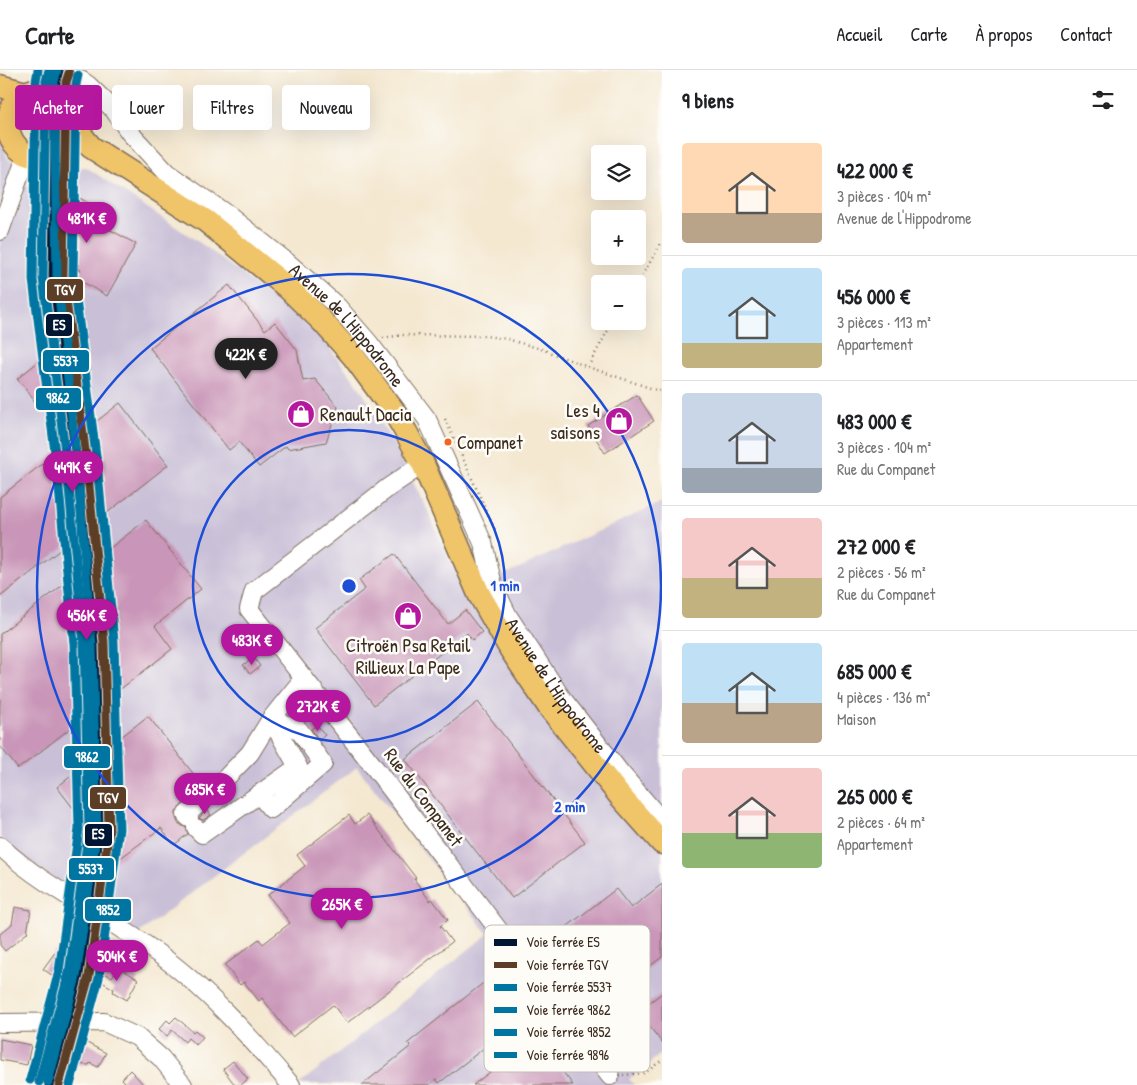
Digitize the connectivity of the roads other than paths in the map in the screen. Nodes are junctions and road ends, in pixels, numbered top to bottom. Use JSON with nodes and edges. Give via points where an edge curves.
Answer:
{"nodes":[{"id":1,"x":66,"y":70,"type":"edge"},
{"id":2,"x":0,"y":86,"type":"edge"},
{"id":3,"x":15,"y":90,"type":"edge"},
{"id":4,"x":5,"y":110,"type":"edge"},
{"id":5,"x":77,"y":130,"type":"joint"},
{"id":6,"x":63,"y":152,"type":"junction"},
{"id":7,"x":27,"y":154,"type":"junction"},
{"id":8,"x":0,"y":230,"type":"edge"},
{"id":9,"x":234,"y":246,"type":"junction"},
{"id":10,"x":423,"y":464,"type":"junction"},
{"id":11,"x":304,"y":678,"type":"junction"},
{"id":12,"x":271,"y":719,"type":"junction"},
{"id":13,"x":259,"y":794,"type":"junction"},
{"id":14,"x":662,"y":821,"type":"edge"},
{"id":15,"x":662,"y":843,"type":"edge"},
{"id":16,"x":0,"y":846,"type":"edge"},
{"id":17,"x":495,"y":925,"type":"edge"},
{"id":18,"x":0,"y":1022,"type":"edge"},
{"id":19,"x":607,"y":1072,"type":"edge"},
{"id":20,"x":610,"y":1076,"type":"road end"},
{"id":21,"x":183,"y":1085,"type":"edge"},
{"id":22,"x":291,"y":1085,"type":"edge"}],
"edges":[{"from":1,"to":14,"type":"street","name":"Avenue de l'Hippodrome","via":[[88,85],[114,110],[130,133],[167,173],[287,262],[337,306],[370,343],[427,419],[482,543],[493,585],[508,616],[561,697]]},
{"from":2,"to":3,"type":"main road","name":"Avenue de l'Hippodrome"},
{"from":4,"to":7,"type":"main road","via":[[12,139]]},
{"from":5,"to":6,"type":"main road"},
{"from":5,"to":9,"type":"main road","name":"Avenue de l'Hippodrome","via":[[91,148],[206,221]]},
{"from":6,"to":7,"type":"main road","name":"Avenue de l'Hippodrome","via":[[45,158]]},
{"from":6,"to":9,"type":"main road","name":"Avenue de l'Hippodrome","via":[[83,157],[114,174]]},
{"from":7,"to":8,"type":"street"},
{"from":9,"to":10,"type":"main road","name":"Avenue de l'Hippodrome","via":[[288,288],[322,321],[393,410]]},
{"from":10,"to":11,"type":"street","name":"Rue du Companet","via":[[254,591],[249,609]]},
{"from":10,"to":15,"type":"main road","name":"Avenue de l'Hippodrome","via":[[479,594],[511,650],[549,707]]},
{"from":11,"to":12,"type":"street"},
{"from":11,"to":17,"type":"street","name":"Rue du Companet"},
{"from":12,"to":13,"type":"street","via":[[298,767]]},
{"from":12,"to":13,"type":"street","via":[[299,730],[323,764],[270,809]]},
{"from":12,"to":13,"type":"street","via":[[250,753],[186,815],[202,834]]},
{"from":16,"to":22,"type":"street","via":[[14,859],[161,956],[243,1031]]},
{"from":18,"to":21,"type":"street","via":[[104,1022],[137,1037],[161,1058]]},
{"from":19,"to":20,"type":"street","name":"Rue du Companet"}]}
